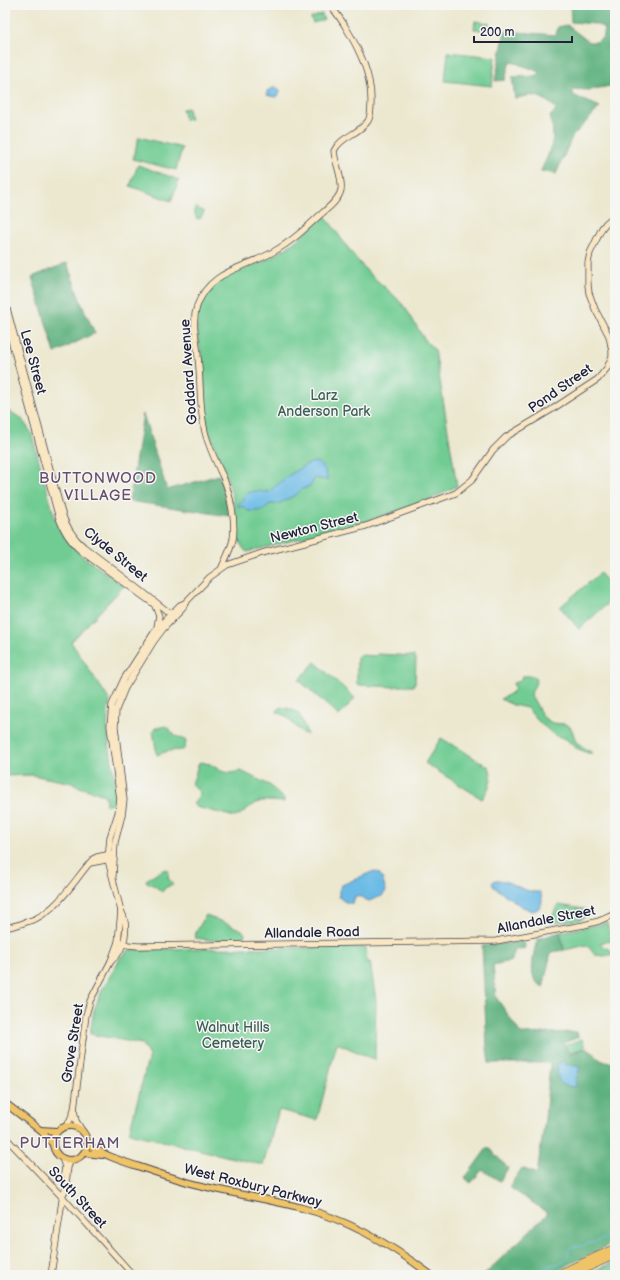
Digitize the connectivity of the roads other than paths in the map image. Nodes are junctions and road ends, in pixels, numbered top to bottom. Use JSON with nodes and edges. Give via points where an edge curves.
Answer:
{"nodes":[{"id":1,"x":331,"y":5,"type":"edge"},
{"id":2,"x":615,"y":215,"type":"edge"},
{"id":3,"x":5,"y":302,"type":"edge"},
{"id":4,"x":5,"y":317,"type":"edge"},
{"id":5,"x":31,"y":406,"type":"junction"},
{"id":6,"x":459,"y":492,"type":"joint"},
{"id":7,"x":222,"y":567,"type":"junction"},
{"id":8,"x":155,"y":606,"type":"junction"},
{"id":9,"x":171,"y":617,"type":"junction"},
{"id":10,"x":157,"y":628,"type":"junction"},
{"id":11,"x":110,"y":857,"type":"junction"},
{"id":12,"x":615,"y":914,"type":"edge"},
{"id":13,"x":5,"y":928,"type":"edge"},
{"id":14,"x":122,"y":942,"type":"junction"},
{"id":15,"x":481,"y":942,"type":"joint"},
{"id":16,"x":5,"y":1103,"type":"edge"},
{"id":17,"x":74,"y":1110,"type":"junction"},
{"id":18,"x":66,"y":1126,"type":"junction"},
{"id":19,"x":40,"y":1130,"type":"junction"},
{"id":20,"x":57,"y":1131,"type":"junction"},
{"id":21,"x":83,"y":1132,"type":"junction"},
{"id":22,"x":5,"y":1137,"type":"edge"},
{"id":23,"x":52,"y":1143,"type":"junction"},
{"id":24,"x":87,"y":1144,"type":"junction"},
{"id":25,"x":83,"y":1154,"type":"junction"},
{"id":26,"x":106,"y":1155,"type":"junction"},
{"id":27,"x":62,"y":1158,"type":"junction"},
{"id":28,"x":71,"y":1160,"type":"junction"},
{"id":29,"x":63,"y":1196,"type":"junction"},
{"id":30,"x":615,"y":1248,"type":"edge"},
{"id":31,"x":615,"y":1255,"type":"edge"},
{"id":32,"x":51,"y":1275,"type":"edge"},
{"id":33,"x":133,"y":1275,"type":"edge"},
{"id":34,"x":431,"y":1275,"type":"edge"},
{"id":35,"x":556,"y":1275,"type":"edge"},
{"id":36,"x":572,"y":1275,"type":"edge"}],
"edges":[{"from":1,"to":7,"type":"main road","name":"Goddard Avenue","via":[[364,62],[371,98],[370,119],[334,151],[341,191],[326,210],[291,242],[216,279],[204,292],[196,308],[194,324],[203,423],[210,450],[224,480],[234,527],[231,548]]},
{"from":2,"to":6,"type":"main road","name":"Pond Street","via":[[606,222],[595,241],[590,253],[588,273],[591,300],[609,336],[612,351],[607,368],[591,384],[506,437],[493,450],[472,480]]},
{"from":3,"to":5,"type":"main road","name":"Lee Street"},
{"from":4,"to":5,"type":"main road","name":"Lee Street"},
{"from":5,"to":8,"type":"main road","name":"Clyde Street","via":[[57,511],[65,532],[81,551]]},
{"from":5,"to":9,"type":"main road","name":"Clyde Street","via":[[62,515],[71,533],[87,550]]},
{"from":6,"to":7,"type":"main road","name":"Newton Street","via":[[366,526],[262,553]]},
{"from":7,"to":9,"type":"main road","name":"Newton Street","via":[[180,605]]},
{"from":8,"to":9,"type":"main road","name":"Clyde Street"},
{"from":8,"to":10,"type":"main road","via":[[159,616]]},
{"from":9,"to":10,"type":"main road","name":"Newton Street"},
{"from":9,"to":11,"type":"main road","name":"Newton Street","via":[[120,696],[116,710],[115,727],[124,800]]},
{"from":10,"to":11,"type":"main road","name":"Newton Street","via":[[124,678],[112,705],[110,726],[120,803],[110,837]]},
{"from":11,"to":13,"type":"main road","via":[[96,857],[89,863],[64,896],[51,908],[33,920]]},
{"from":11,"to":14,"type":"main road","name":"Grove Street","via":[[121,911]]},
{"from":12,"to":15,"type":"main road","name":"Allandale Street","via":[[599,921],[508,940]]},
{"from":14,"to":15,"type":"main road","name":"Allandale Road","via":[[144,946]]},
{"from":14,"to":17,"type":"main road","name":"Grove Street","via":[[117,956],[111,961],[94,994],[86,1015]]},
{"from":16,"to":19,"type":"main road"},
{"from":17,"to":18,"type":"main road","name":"Grove Street"},
{"from":17,"to":21,"type":"main road","name":"Grove Street","via":[[76,1121]]},
{"from":18,"to":20,"type":"main road"},
{"from":18,"to":21,"type":"main road","via":[[75,1126]]},
{"from":19,"to":20,"type":"main road"},
{"from":19,"to":23,"type":"main road"},
{"from":20,"to":23,"type":"main road"},
{"from":21,"to":24,"type":"main road"},
{"from":22,"to":29,"type":"main road","name":"South Street"},
{"from":23,"to":27,"type":"main road","via":[[55,1152]]},
{"from":24,"to":25,"type":"main road"},
{"from":24,"to":26,"type":"main road","name":"West Roxbury Parkway"},
{"from":25,"to":26,"type":"main road","name":"West Roxbury Parkway"},
{"from":25,"to":28,"type":"main road"},
{"from":26,"to":34,"type":"main road","name":"West Roxbury Parkway","via":[[176,1179],[293,1205],[344,1222],[409,1259]]},
{"from":27,"to":28,"type":"main road"},
{"from":27,"to":29,"type":"main road","via":[[65,1169]]},
{"from":28,"to":29,"type":"main road"},
{"from":29,"to":32,"type":"main road"},
{"from":29,"to":33,"type":"main road","name":"South Street"},
{"from":30,"to":35,"type":"highway"},
{"from":31,"to":36,"type":"highway"}]}
